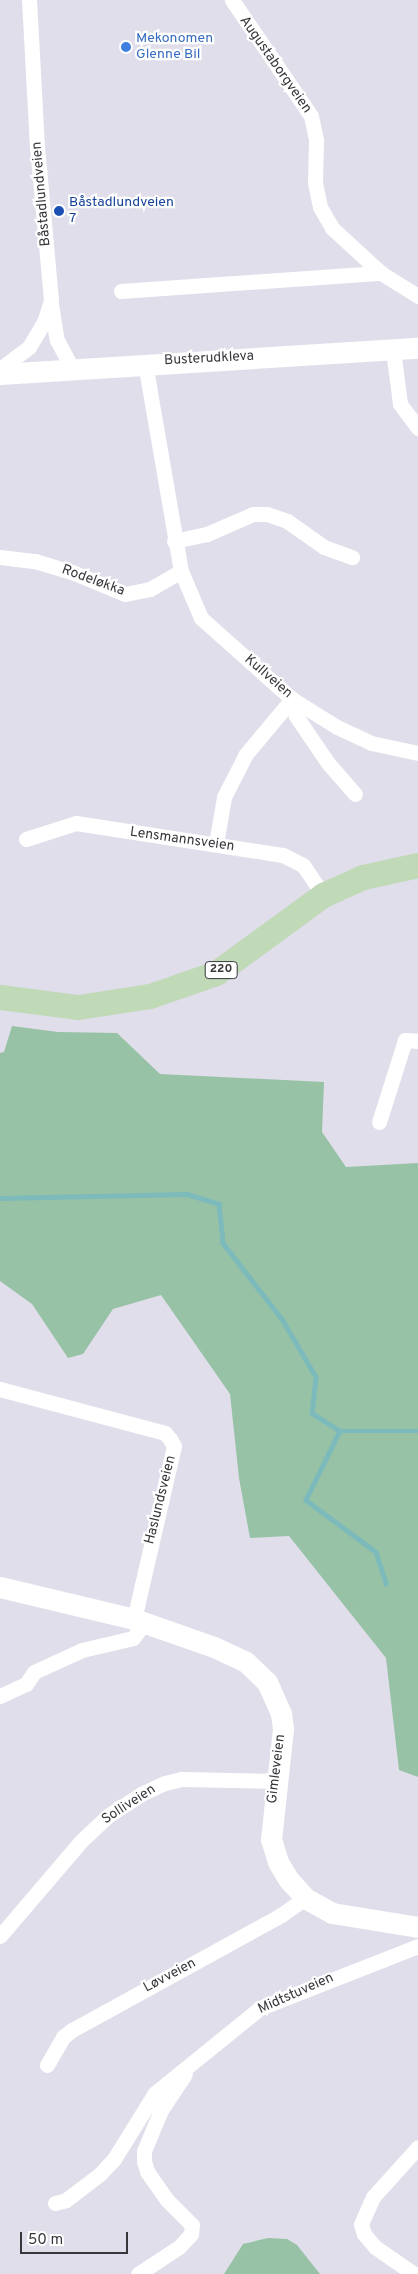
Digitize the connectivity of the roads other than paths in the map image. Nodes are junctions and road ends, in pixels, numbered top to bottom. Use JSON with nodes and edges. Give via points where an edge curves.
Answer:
{"nodes":[{"id":1,"x":29,"y":0,"type":"edge"},
{"id":2,"x":232,"y":0,"type":"edge"},
{"id":3,"x":381,"y":273,"type":"junction"},
{"id":4,"x":121,"y":290,"type":"dead end"},
{"id":5,"x":418,"y":296,"type":"edge"},
{"id":6,"x":51,"y":300,"type":"junction"},
{"id":7,"x":418,"y":348,"type":"edge"},
{"id":8,"x":393,"y":350,"type":"junction"},
{"id":9,"x":145,"y":363,"type":"junction"},
{"id":10,"x":72,"y":368,"type":"junction"},
{"id":11,"x":0,"y":369,"type":"edge"},
{"id":12,"x":0,"y":374,"type":"edge"},
{"id":13,"x":418,"y":428,"type":"edge"},
{"id":14,"x":174,"y":541,"type":"junction"},
{"id":15,"x":0,"y":557,"type":"edge"},
{"id":16,"x":352,"y":557,"type":"dead end"},
{"id":17,"x":181,"y":571,"type":"junction"},
{"id":18,"x":292,"y":699,"type":"junction"},
{"id":19,"x":418,"y":753,"type":"edge"},
{"id":20,"x":355,"y":794,"type":"dead end"},
{"id":21,"x":26,"y":839,"type":"dead end"},
{"id":22,"x":216,"y":844,"type":"junction"},
{"id":23,"x":418,"y":865,"type":"edge"},
{"id":24,"x":323,"y":895,"type":"junction"},
{"id":25,"x":0,"y":997,"type":"edge"},
{"id":26,"x":418,"y":1041,"type":"edge"},
{"id":27,"x":379,"y":1122,"type":"dead end"},
{"id":28,"x":0,"y":1390,"type":"edge"},
{"id":29,"x":0,"y":1587,"type":"edge"},
{"id":30,"x":140,"y":1621,"type":"junction"},
{"id":31,"x":0,"y":1696,"type":"edge"},
{"id":32,"x":277,"y":1781,"type":"junction"},
{"id":33,"x":305,"y":1898,"type":"junction"},
{"id":34,"x":418,"y":1927,"type":"edge"},
{"id":35,"x":0,"y":1936,"type":"edge"},
{"id":36,"x":418,"y":1946,"type":"edge"},
{"id":37,"x":46,"y":2065,"type":"dead end"},
{"id":38,"x":188,"y":2065,"type":"junction"},
{"id":39,"x":418,"y":2147,"type":"edge"},
{"id":40,"x":55,"y":2203,"type":"dead end"},
{"id":41,"x":138,"y":2274,"type":"edge"},
{"id":42,"x":414,"y":2274,"type":"edge"}],
"edges":[{"from":1,"to":6,"type":"street","name":"Båstadlundveien","via":[[37,147]]},
{"from":2,"to":3,"type":"street","name":"Augustaborgveien","via":[[311,116],[316,140],[315,183],[320,207],[332,228]]},
{"from":3,"to":4,"type":"street"},
{"from":3,"to":5,"type":"street","name":"Augustaborgveien"},
{"from":6,"to":10,"type":"street","via":[[57,340]]},
{"from":6,"to":11,"type":"street","name":"Båstadlundveien","via":[[33,342],[15,360]]},
{"from":7,"to":8,"type":"street","name":"Busterudkleva"},
{"from":8,"to":9,"type":"street","name":"Busterudkleva"},
{"from":8,"to":13,"type":"street","via":[[400,404]]},
{"from":9,"to":10,"type":"street","name":"Busterudkleva"},
{"from":9,"to":14,"type":"street","name":"Kullveien"},
{"from":10,"to":12,"type":"street","name":"Busterudkleva"},
{"from":14,"to":16,"type":"street","via":[[207,534],[253,514],[267,514],[287,521],[324,547]]},
{"from":14,"to":17,"type":"street","name":"Kullveien"},
{"from":15,"to":17,"type":"street","name":"Rodeløkka","via":[[34,561],[72,572],[125,594],[150,589]]},
{"from":17,"to":18,"type":"street","name":"Kullveien","via":[[189,597],[201,618]]},
{"from":18,"to":19,"type":"street","name":"Kullveien","via":[[337,727],[371,743]]},
{"from":18,"to":20,"type":"street","via":[[296,716],[328,763]]},
{"from":18,"to":22,"type":"street","via":[[246,754],[224,797]]},
{"from":21,"to":22,"type":"street","name":"Lensmannsveien","via":[[76,824]]},
{"from":22,"to":24,"type":"street","name":"Lensmannsveien","via":[[283,855],[303,865]]},
{"from":23,"to":24,"type":"main road","number":"220","via":[[363,877]]},
{"from":24,"to":25,"type":"main road","number":"220","via":[[216,973],[150,996],[78,1007]]},
{"from":26,"to":27,"type":"street","via":[[405,1040]]},
{"from":28,"to":30,"type":"street","name":"Haslundsveien","via":[[165,1433],[170,1439],[174,1446]]},
{"from":29,"to":30,"type":"street","name":"Gimleveien"},
{"from":30,"to":31,"type":"street","via":[[133,1638],[77,1652],[34,1672],[26,1684]]},
{"from":30,"to":32,"type":"street","name":"Gimleveien","via":[[222,1650],[246,1662],[268,1682],[283,1728]]},
{"from":32,"to":33,"type":"street","name":"Gimleveien","via":[[271,1839],[278,1862]]},
{"from":32,"to":35,"type":"street","name":"Solliveien","via":[[182,1779],[165,1782],[141,1794],[109,1815],[82,1841]]},
{"from":33,"to":34,"type":"street","name":"Gimleveien","via":[[332,1913]]},
{"from":33,"to":37,"type":"street","name":"Løvveien","via":[[281,1915],[72,2030],[63,2037]]},
{"from":36,"to":38,"type":"street","name":"Midtstuveien","via":[[260,2008]]},
{"from":38,"to":40,"type":"street","name":"Midtstuveien","via":[[155,2093],[114,2159],[100,2174],[66,2200]]},
{"from":38,"to":41,"type":"street","name":"Midtstuveien","via":[[161,2110],[144,2151],[146,2171],[167,2200],[192,2225],[191,2234],[179,2247]]},
{"from":39,"to":42,"type":"street","via":[[373,2197],[361,2224],[364,2234],[375,2247]]}]}
